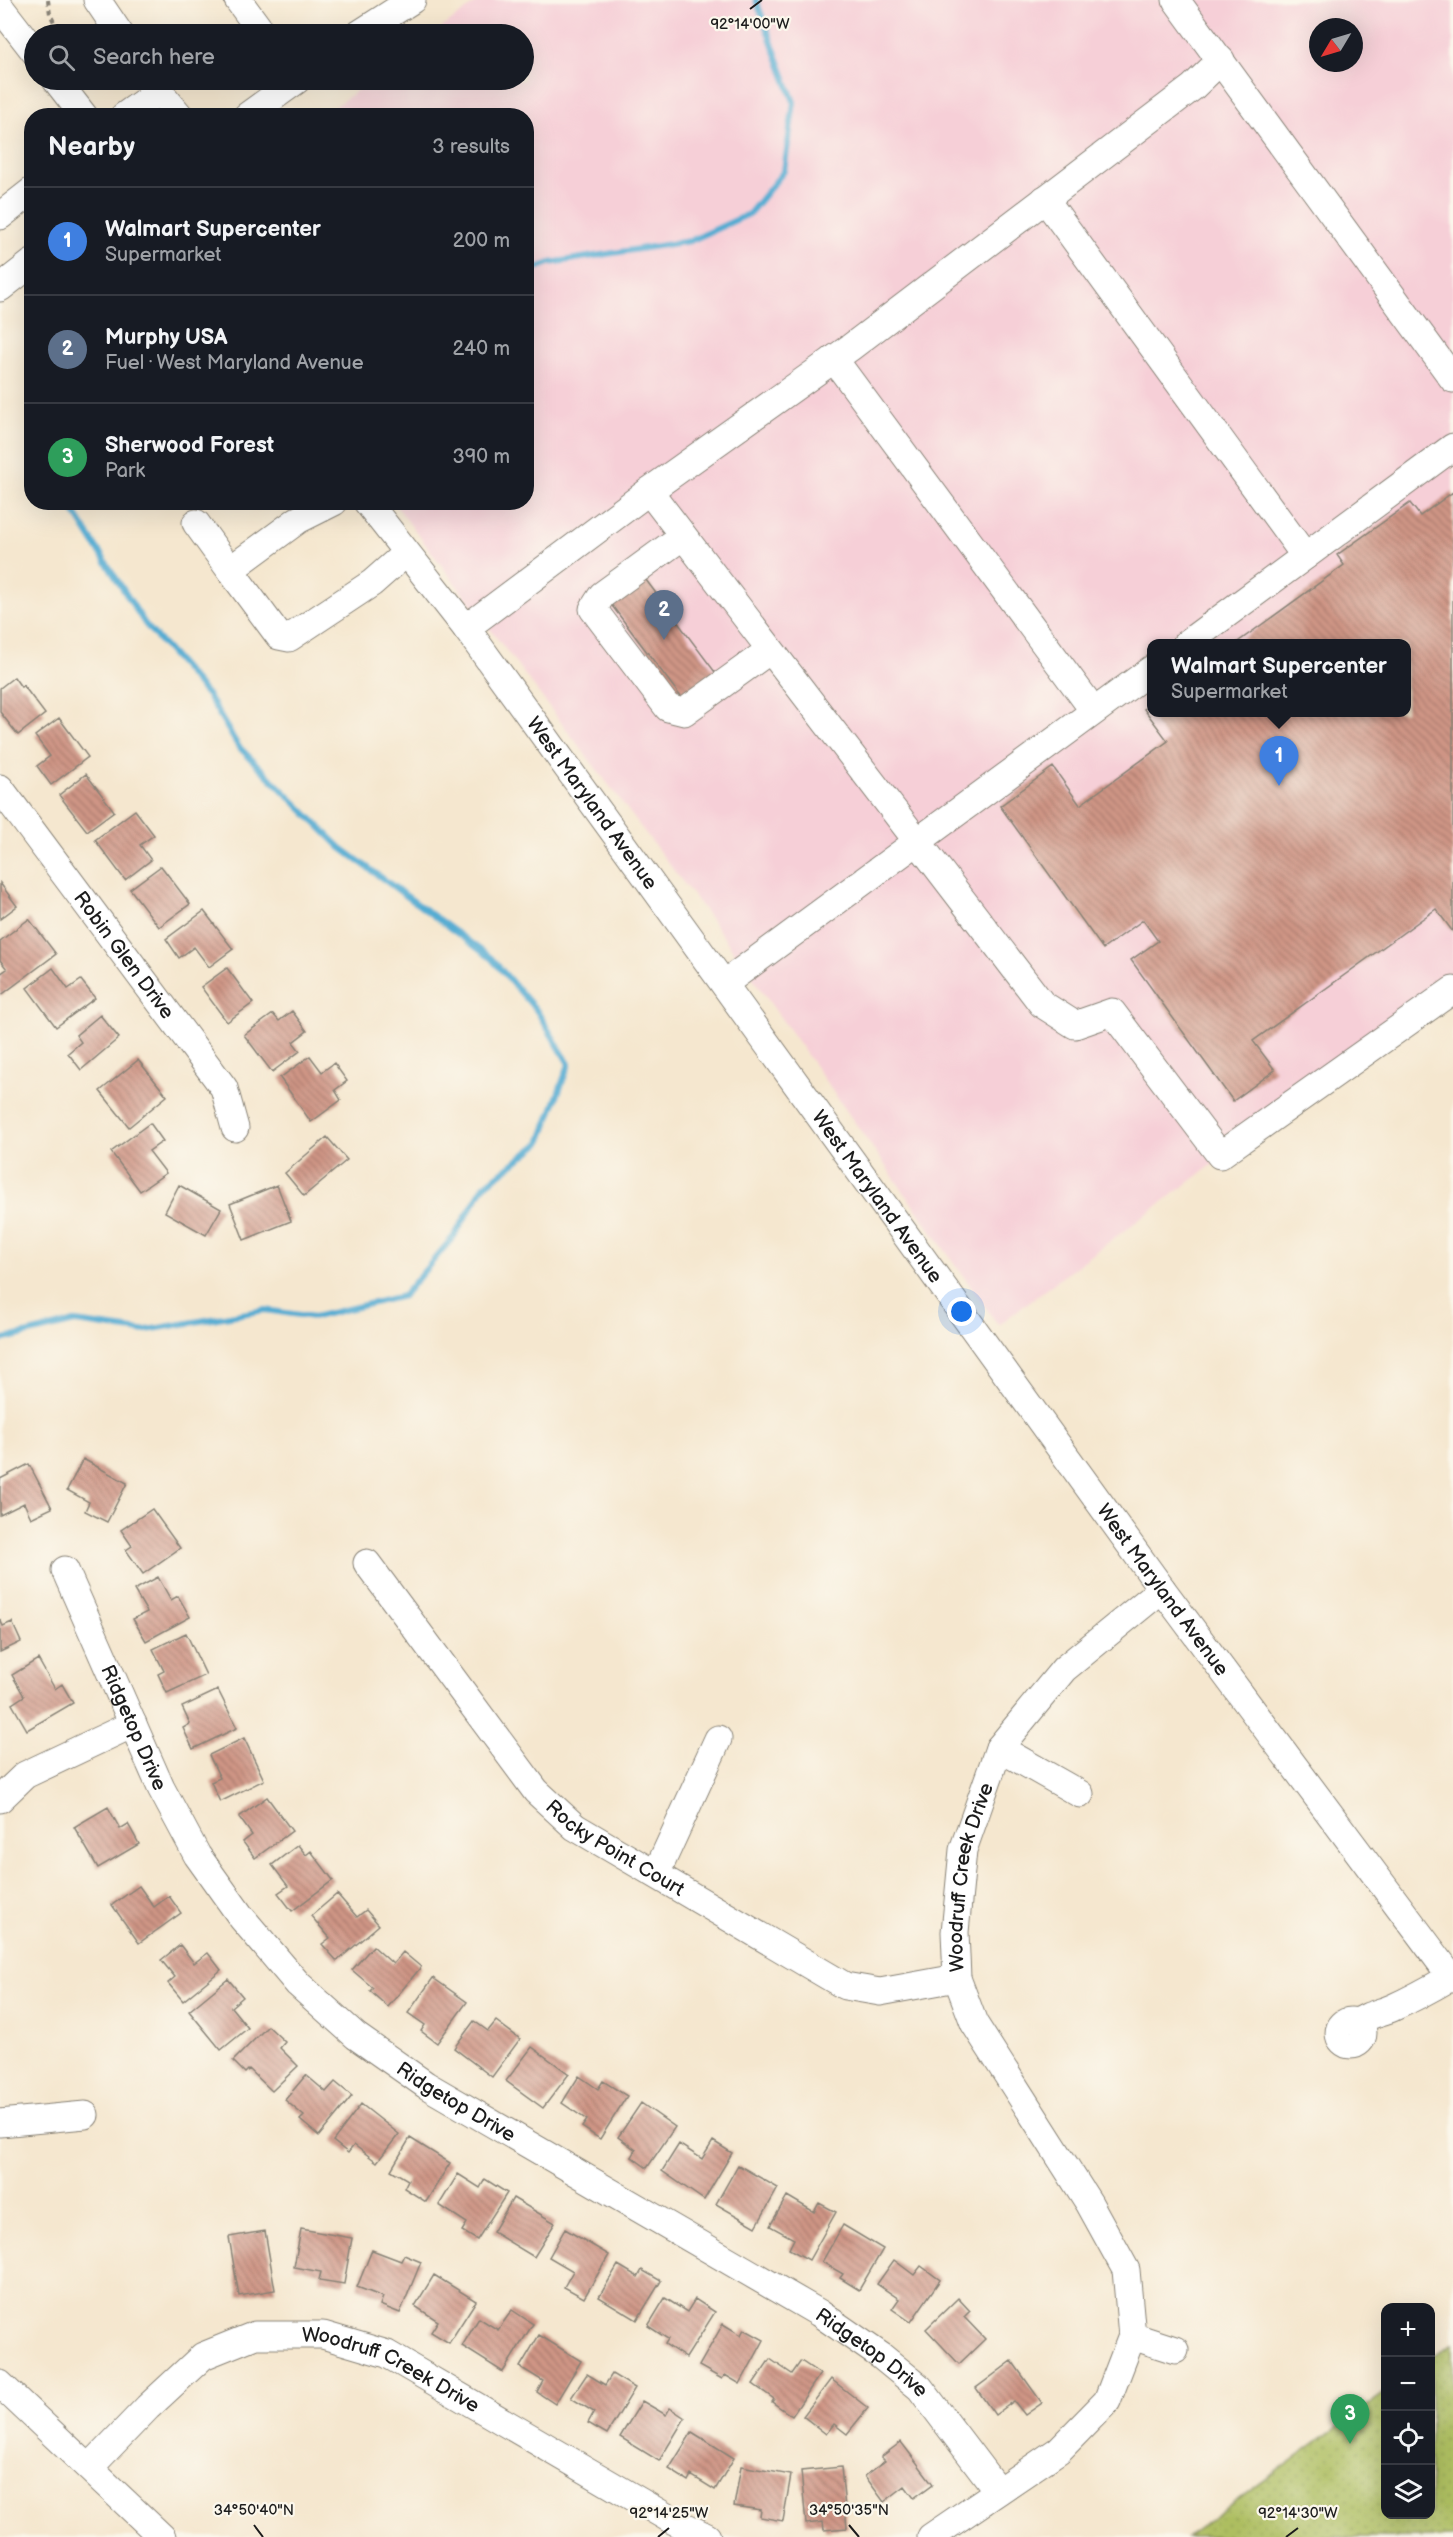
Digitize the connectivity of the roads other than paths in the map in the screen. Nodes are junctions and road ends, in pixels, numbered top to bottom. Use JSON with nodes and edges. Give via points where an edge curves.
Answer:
{"nodes":[{"id":1,"x":97,"y":0,"type":"edge"},
{"id":2,"x":238,"y":0,"type":"edge"},
{"id":3,"x":412,"y":0,"type":"edge"},
{"id":4,"x":1176,"y":0,"type":"edge"},
{"id":5,"x":0,"y":7,"type":"edge"},
{"id":6,"x":113,"y":24,"type":"edge"},
{"id":7,"x":256,"y":24,"type":"edge"},
{"id":8,"x":375,"y":24,"type":"edge"},
{"id":9,"x":24,"y":38,"type":"edge"},
{"id":10,"x":1221,"y":60,"type":"junction"},
{"id":11,"x":64,"y":90,"type":"edge"},
{"id":12,"x":150,"y":90,"type":"edge"},
{"id":13,"x":159,"y":90,"type":"edge"},
{"id":14,"x":282,"y":90,"type":"edge"},
{"id":15,"x":78,"y":108,"type":"edge"},
{"id":16,"x":132,"y":108,"type":"edge"},
{"id":17,"x":174,"y":108,"type":"edge"},
{"id":18,"x":258,"y":108,"type":"edge"},
{"id":19,"x":24,"y":196,"type":"edge"},
{"id":20,"x":1045,"y":199,"type":"junction"},
{"id":21,"x":0,"y":216,"type":"edge"},
{"id":22,"x":24,"y":269,"type":"edge"},
{"id":23,"x":0,"y":288,"type":"edge"},
{"id":24,"x":834,"y":359,"type":"junction"},
{"id":25,"x":1453,"y":379,"type":"edge"},
{"id":26,"x":1453,"y":447,"type":"edge"},
{"id":27,"x":649,"y":491,"type":"junction"},
{"id":28,"x":318,"y":510,"type":"edge"},
{"id":29,"x":374,"y":510,"type":"edge"},
{"id":30,"x":196,"y":523,"type":"dead end"},
{"id":31,"x":683,"y":536,"type":"junction"},
{"id":32,"x":406,"y":553,"type":"junction"},
{"id":33,"x":1305,"y":556,"type":"junction"},
{"id":34,"x":230,"y":570,"type":"junction"},
{"id":35,"x":466,"y":628,"type":"junction"},
{"id":36,"x":1193,"y":639,"type":"edge"},
{"id":37,"x":770,"y":650,"type":"junction"},
{"id":38,"x":1147,"y":673,"type":"edge"},
{"id":39,"x":1094,"y":711,"type":"junction"},
{"id":40,"x":0,"y":788,"type":"edge"},
{"id":41,"x":917,"y":841,"type":"junction"},
{"id":42,"x":725,"y":983,"type":"junction"},
{"id":43,"x":1453,"y":990,"type":"edge"},
{"id":44,"x":235,"y":1128,"type":"dead end"},
{"id":45,"x":367,"y":1563,"type":"dead end"},
{"id":46,"x":66,"y":1570,"type":"dead end"},
{"id":47,"x":1162,"y":1589,"type":"junction"},
{"id":48,"x":133,"y":1724,"type":"junction"},
{"id":49,"x":718,"y":1739,"type":"dead end"},
{"id":50,"x":999,"y":1748,"type":"junction"},
{"id":51,"x":1080,"y":1794,"type":"dead end"},
{"id":52,"x":0,"y":1799,"type":"edge"},
{"id":53,"x":656,"y":1874,"type":"junction"},
{"id":54,"x":957,"y":1978,"type":"junction"},
{"id":55,"x":1452,"y":1978,"type":"edge"},
{"id":56,"x":1357,"y":2023,"type":"dead end"},
{"id":57,"x":85,"y":2115,"type":"dead end"},
{"id":58,"x":0,"y":2123,"type":"edge"},
{"id":59,"x":1132,"y":2336,"type":"junction"},
{"id":60,"x":1175,"y":2350,"type":"dead end"},
{"id":61,"x":0,"y":2384,"type":"edge"},
{"id":62,"x":90,"y":2467,"type":"junction"},
{"id":63,"x":998,"y":2491,"type":"junction"},
{"id":64,"x":162,"y":2537,"type":"edge"},
{"id":65,"x":707,"y":2537,"type":"edge"},
{"id":66,"x":931,"y":2537,"type":"edge"}],
"edges":[{"from":1,"to":6,"type":"street"},
{"from":2,"to":7,"type":"street"},
{"from":3,"to":8,"type":"street"},
{"from":4,"to":10,"type":"street"},
{"from":5,"to":9,"type":"street"},
{"from":10,"to":20,"type":"street","via":[[1193,87]]},
{"from":10,"to":25,"type":"street"},
{"from":11,"to":15,"type":"street"},
{"from":12,"to":16,"type":"street"},
{"from":13,"to":17,"type":"street"},
{"from":14,"to":18,"type":"street"},
{"from":19,"to":21,"type":"street"},
{"from":20,"to":24,"type":"street"},
{"from":20,"to":33,"type":"street"},
{"from":22,"to":23,"type":"street"},
{"from":24,"to":27,"type":"street"},
{"from":24,"to":39,"type":"street"},
{"from":26,"to":33,"type":"street"},
{"from":27,"to":31,"type":"street"},
{"from":27,"to":35,"type":"street"},
{"from":28,"to":34,"type":"street","via":[[298,520]]},
{"from":29,"to":32,"type":"street","name":"West Maryland Avenue"},
{"from":30,"to":34,"type":"street"},
{"from":31,"to":37,"type":"street"},
{"from":31,"to":37,"type":"street","via":[[602,595],[593,609],[668,708],[684,712]]},
{"from":32,"to":34,"type":"street","via":[[372,583],[289,638],[279,636]]},
{"from":32,"to":35,"type":"street","name":"West Maryland Avenue"},
{"from":33,"to":36,"type":"street"},
{"from":35,"to":42,"type":"street","name":"West Maryland Avenue"},
{"from":37,"to":41,"type":"street"},
{"from":38,"to":39,"type":"street"},
{"from":39,"to":41,"type":"street"},
{"from":40,"to":44,"type":"street","name":"Robin Glen Drive","via":[[224,1088]]},
{"from":41,"to":42,"type":"street"},
{"from":41,"to":43,"type":"street","via":[[1042,1004],[1075,1025],[1112,1012],[1220,1155]]},
{"from":42,"to":47,"type":"street","name":"West Maryland Avenue"},
{"from":45,"to":53,"type":"street","name":"Rocky Point Court","via":[[536,1791],[575,1827]]},
{"from":46,"to":48,"type":"street","name":"Ridgetop Drive"},
{"from":47,"to":50,"type":"street","name":"Woodruff Creek Drive","via":[[1064,1669]]},
{"from":47,"to":55,"type":"street","name":"West Maryland Avenue"},
{"from":48,"to":52,"type":"street","via":[[25,1775]]},
{"from":48,"to":63,"type":"street","name":"Ridgetop Drive","via":[[197,1855],[242,1918],[298,1984],[356,2036],[426,2085],[819,2313],[881,2356],[920,2388]]},
{"from":49,"to":53,"type":"street"},
{"from":50,"to":51,"type":"street"},
{"from":50,"to":54,"type":"street","name":"Woodruff Creek Drive","via":[[963,1850],[956,1932]]},
{"from":53,"to":54,"type":"street","name":"Rocky Point Court","via":[[845,1986],[880,1992]]},
{"from":54,"to":59,"type":"street","name":"Woodruff Creek Drive","via":[[974,2023],[1089,2203],[1126,2270]]},
{"from":55,"to":56,"type":"street"},
{"from":57,"to":58,"type":"street"},
{"from":59,"to":60,"type":"street"},
{"from":59,"to":63,"type":"street","name":"Woodruff Creek Drive","via":[[1107,2401],[1059,2450]]},
{"from":61,"to":62,"type":"street"},
{"from":62,"to":64,"type":"street"},
{"from":62,"to":65,"type":"street","name":"Woodruff Creek Drive","via":[[203,2356],[255,2335],[323,2335],[387,2354]]},
{"from":63,"to":66,"type":"street","name":"Woodruff Creek Drive"}]}
